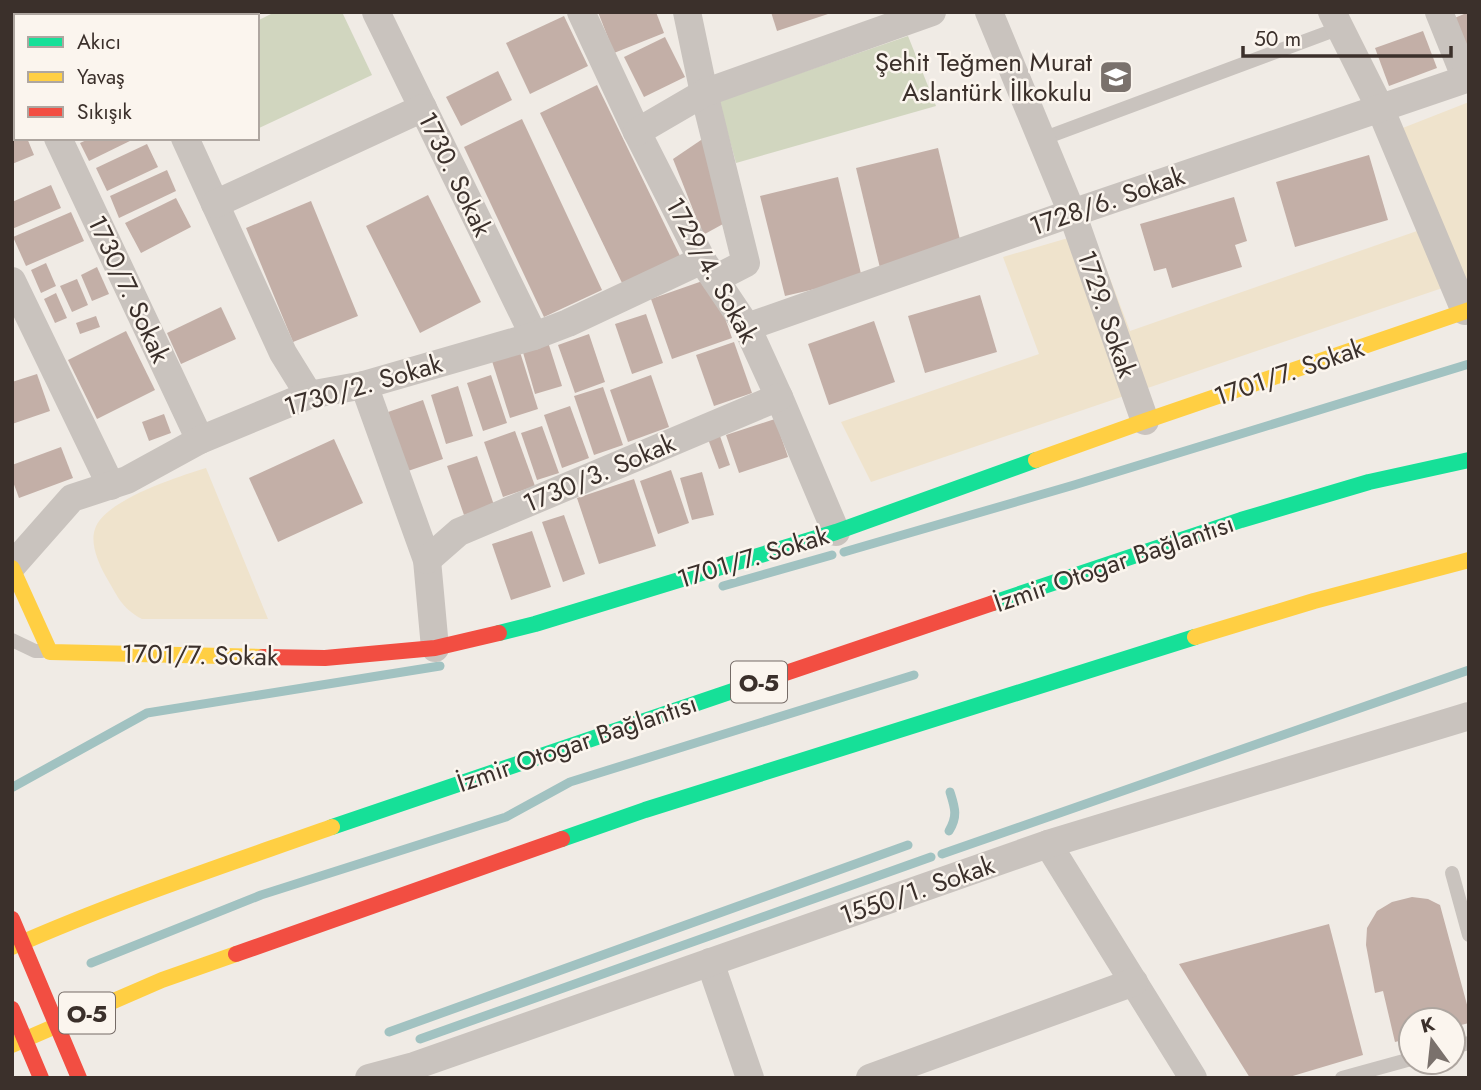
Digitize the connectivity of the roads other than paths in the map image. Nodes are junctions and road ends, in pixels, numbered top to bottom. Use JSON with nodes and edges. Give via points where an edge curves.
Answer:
{"nodes":[{"id":1,"x":376,"y":12,"type":"edge"},
{"id":2,"x":581,"y":12,"type":"edge"},
{"id":3,"x":687,"y":12,"type":"edge"},
{"id":4,"x":932,"y":12,"type":"edge"},
{"id":5,"x":989,"y":12,"type":"edge"},
{"id":6,"x":1439,"y":12,"type":"edge"},
{"id":7,"x":1336,"y":20,"type":"edge"},
{"id":8,"x":1468,"y":79,"type":"edge"},
{"id":9,"x":704,"y":93,"type":"junction"},
{"id":10,"x":423,"y":108,"type":"junction"},
{"id":11,"x":1380,"y":108,"type":"junction"},
{"id":12,"x":637,"y":132,"type":"junction"},
{"id":13,"x":1042,"y":139,"type":"junction"},
{"id":14,"x":59,"y":140,"type":"edge"},
{"id":15,"x":186,"y":140,"type":"edge"},
{"id":16,"x":215,"y":204,"type":"junction"},
{"id":17,"x":1072,"y":213,"type":"junction"},
{"id":18,"x":709,"y":270,"type":"junction"},
{"id":19,"x":12,"y":281,"type":"edge"},
{"id":20,"x":1467,"y":311,"type":"edge"},
{"id":21,"x":747,"y":327,"type":"junction"},
{"id":22,"x":534,"y":336,"type":"junction"},
{"id":23,"x":364,"y":384,"type":"junction"},
{"id":24,"x":309,"y":396,"type":"junction"},
{"id":25,"x":779,"y":397,"type":"junction"},
{"id":26,"x":1145,"y":421,"type":"junction"},
{"id":27,"x":200,"y":440,"type":"junction"},
{"id":28,"x":1469,"y":447,"type":"edge"},
{"id":29,"x":1469,"y":460,"type":"edge"},
{"id":30,"x":1369,"y":482,"type":"junction"},
{"id":31,"x":111,"y":486,"type":"junction"},
{"id":32,"x":836,"y":532,"type":"junction"},
{"id":33,"x":427,"y":560,"type":"junction"},
{"id":34,"x":1469,"y":560,"type":"edge"},
{"id":35,"x":12,"y":567,"type":"edge"},
{"id":36,"x":12,"y":640,"type":"edge"},
{"id":37,"x":435,"y":648,"type":"junction"},
{"id":38,"x":50,"y":652,"type":"junction"},
{"id":39,"x":1469,"y":716,"type":"edge"},
{"id":40,"x":1048,"y":844,"type":"junction"},
{"id":41,"x":1452,"y":873,"type":"dead end"},
{"id":42,"x":12,"y":919,"type":"edge"},
{"id":43,"x":53,"y":929,"type":"junction"},
{"id":44,"x":1469,"y":935,"type":"edge"},
{"id":45,"x":12,"y":941,"type":"edge"},
{"id":46,"x":12,"y":947,"type":"edge"},
{"id":47,"x":710,"y":962,"type":"junction"},
{"id":48,"x":1134,"y":982,"type":"junction"},
{"id":49,"x":12,"y":1009,"type":"edge"},
{"id":50,"x":12,"y":1045,"type":"edge"},
{"id":51,"x":1397,"y":1063,"type":"edge"},
{"id":52,"x":41,"y":1078,"type":"edge"},
{"id":53,"x":79,"y":1078,"type":"edge"},
{"id":54,"x":369,"y":1078,"type":"edge"},
{"id":55,"x":750,"y":1078,"type":"edge"},
{"id":56,"x":870,"y":1078,"type":"edge"},
{"id":57,"x":1193,"y":1078,"type":"edge"},
{"id":58,"x":1342,"y":1078,"type":"edge"}],
"edges":[{"from":1,"to":10,"type":"street","name":"1730. Sokak"},
{"from":2,"to":12,"type":"street","name":"1729/4. Sokak"},
{"from":3,"to":9,"type":"street"},
{"from":4,"to":9,"type":"street"},
{"from":5,"to":13,"type":"street","name":"1729. Sokak"},
{"from":6,"to":8,"type":"street"},
{"from":7,"to":11,"type":"street"},
{"from":7,"to":13,"type":"lane"},
{"from":8,"to":11,"type":"street","name":"1728/6. Sokak"},
{"from":9,"to":12,"type":"street"},
{"from":9,"to":18,"type":"street","name":"1730/2. Sokak","via":[[746,262]]},
{"from":10,"to":16,"type":"street"},
{"from":10,"to":22,"type":"street","name":"1730. Sokak"},
{"from":11,"to":17,"type":"street","name":"1728/6. Sokak"},
{"from":11,"to":20,"type":"street"},
{"from":12,"to":18,"type":"street","name":"1729/4. Sokak"},
{"from":13,"to":17,"type":"street","name":"1729. Sokak"},
{"from":14,"to":27,"type":"street","name":"1730/7. Sokak"},
{"from":15,"to":16,"type":"street"},
{"from":16,"to":24,"type":"street","via":[[283,353]]},
{"from":17,"to":21,"type":"street","name":"1728/6. Sokak"},
{"from":17,"to":26,"type":"street","name":"1729. Sokak"},
{"from":18,"to":21,"type":"street","name":"1729/4. Sokak"},
{"from":18,"to":22,"type":"street","name":"1730/2. Sokak"},
{"from":19,"to":31,"type":"street"},
{"from":20,"to":26,"type":"main road","name":"1701/7. Sokak"},
{"from":21,"to":25,"type":"street","name":"1729/4. Sokak"},
{"from":22,"to":23,"type":"street","name":"1730/2. Sokak"},
{"from":23,"to":24,"type":"street","name":"1730/2. Sokak"},
{"from":23,"to":33,"type":"street"},
{"from":24,"to":27,"type":"street","name":"1730/2. Sokak"},
{"from":25,"to":32,"type":"street","name":"1729/4. Sokak"},
{"from":25,"to":33,"type":"street","name":"1730/3. Sokak","via":[[459,532]]},
{"from":26,"to":32,"type":"main road","name":"1701/7. Sokak"},
{"from":27,"to":31,"type":"street","name":"1730/2. Sokak"},
{"from":28,"to":30,"type":"main road"},
{"from":29,"to":30,"type":"main road","name":"İzmir Otogar Bağlantısı","number":"O-5"},
{"from":30,"to":43,"type":"main road","name":"İzmir Otogar Bağlantısı","number":"O-5","via":[[398,803]]},
{"from":31,"to":35,"type":"street","name":"1730/2. Sokak","via":[[72,498]]},
{"from":32,"to":37,"type":"main road","name":"1701/7. Sokak","via":[[536,624]]},
{"from":33,"to":37,"type":"street"},
{"from":34,"to":50,"type":"main road","number":"O-5","via":[[1314,601],[645,810],[162,980]]},
{"from":35,"to":38,"type":"main road"},
{"from":36,"to":38,"type":"lane","name":"1701/7. Sokak","via":[[35,651]]},
{"from":37,"to":38,"type":"main road","name":"1701/7. Sokak","via":[[325,658]]},
{"from":39,"to":40,"type":"street","name":"1550/1. Sokak"},
{"from":40,"to":47,"type":"street","name":"1550/1. Sokak"},
{"from":40,"to":48,"type":"street"},
{"from":41,"to":44,"type":"lane"},
{"from":42,"to":53,"type":"main road"},
{"from":43,"to":45,"type":"main road"},
{"from":43,"to":46,"type":"main road","name":"İzmir Otogar Bağlantısı","number":"O-5"},
{"from":47,"to":54,"type":"street","name":"1550/1. Sokak","via":[[427,1062]]},
{"from":47,"to":55,"type":"street"},
{"from":48,"to":56,"type":"street"},
{"from":48,"to":57,"type":"street"},
{"from":49,"to":52,"type":"main road"},
{"from":51,"to":58,"type":"lane"}]}
